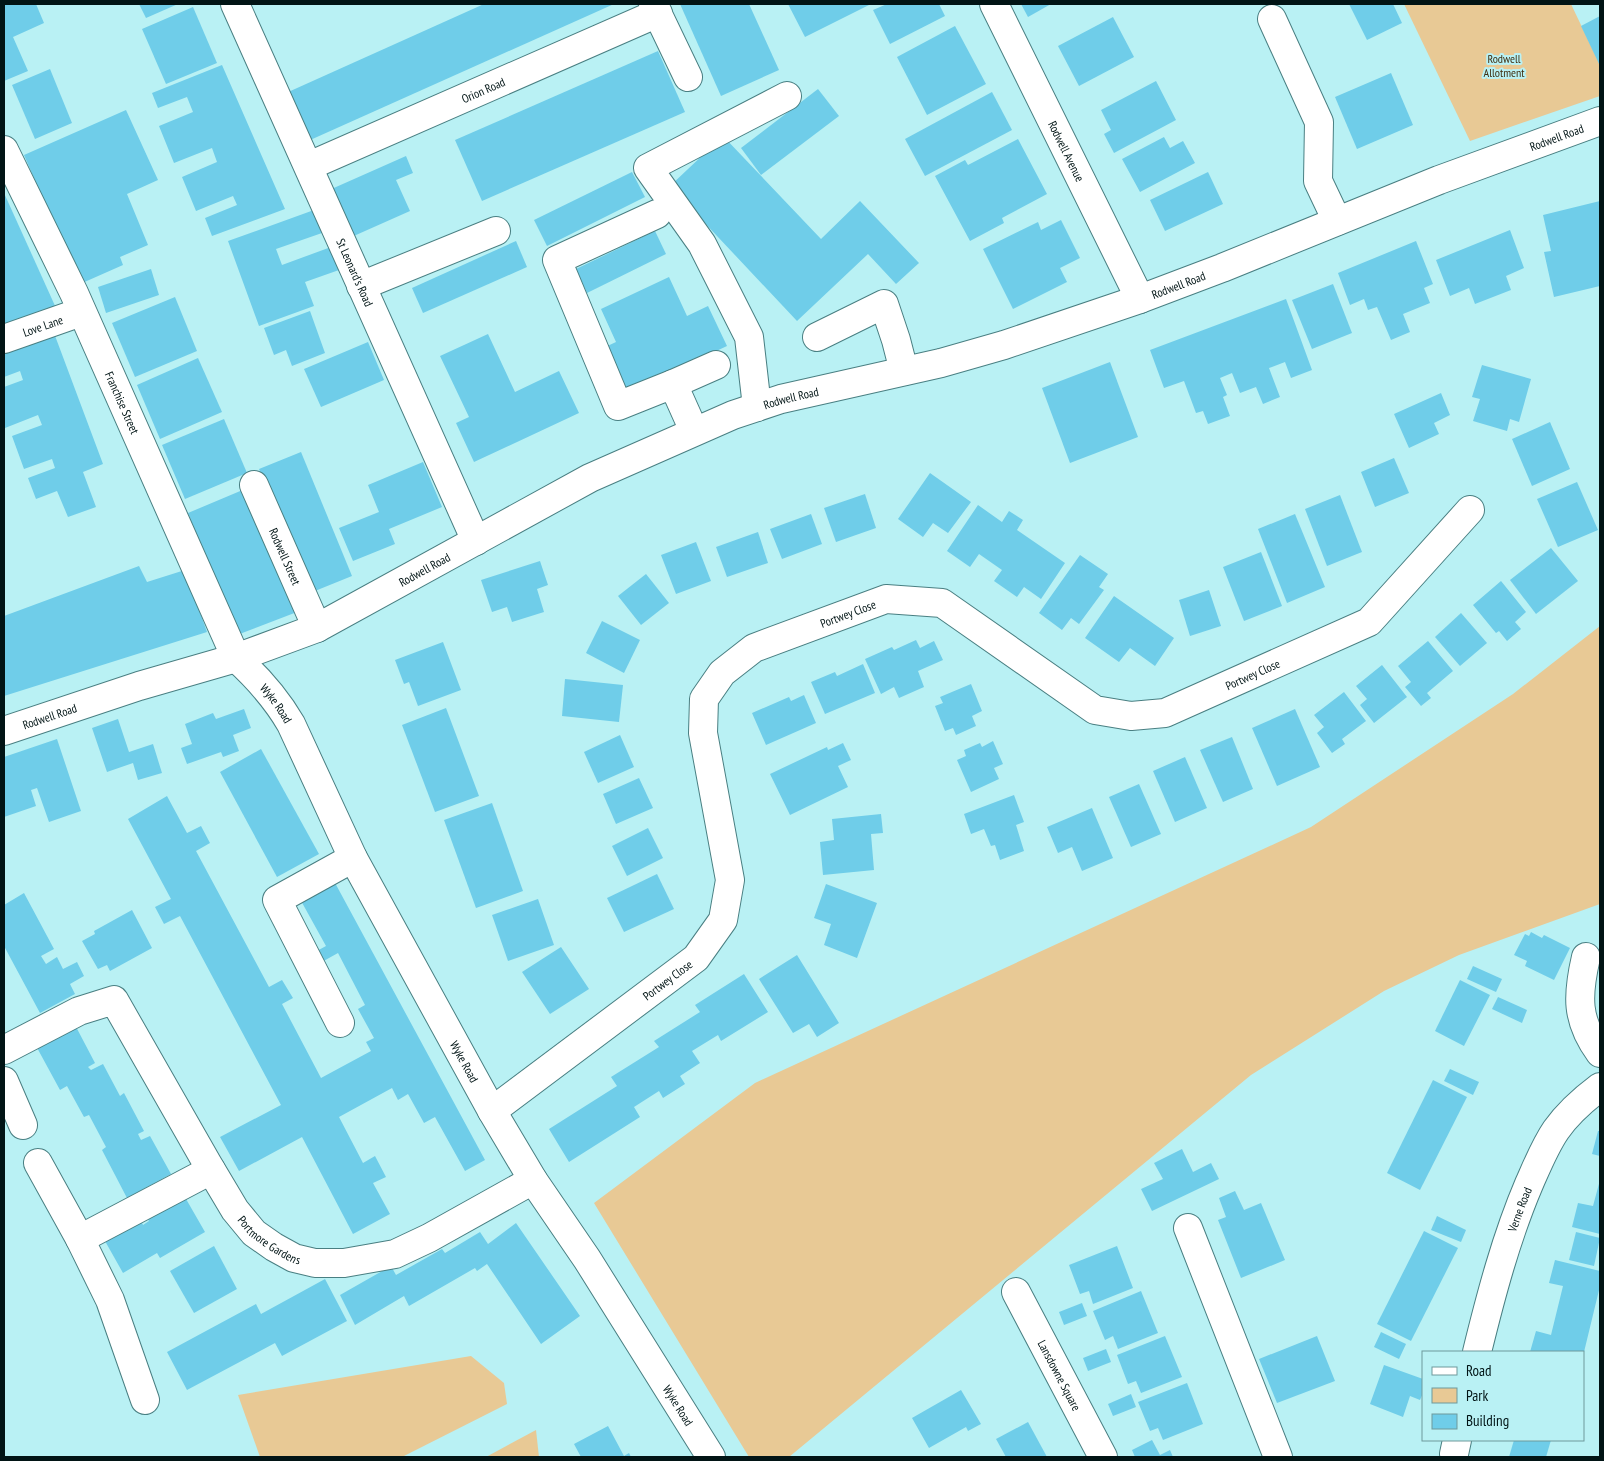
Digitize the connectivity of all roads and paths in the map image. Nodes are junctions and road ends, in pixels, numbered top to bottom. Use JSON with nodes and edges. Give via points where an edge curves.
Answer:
{"nodes":[{"id":1,"x":235,"y":4,"type":"edge"},
{"id":2,"x":994,"y":4,"type":"edge"},
{"id":3,"x":656,"y":8,"type":"edge"},
{"id":4,"x":1272,"y":19,"type":"dead end"},
{"id":5,"x":688,"y":77,"type":"dead end"},
{"id":6,"x":787,"y":96,"type":"dead end"},
{"id":7,"x":1600,"y":121,"type":"edge"},
{"id":8,"x":4,"y":150,"type":"edge"},
{"id":9,"x":309,"y":166,"type":"junction"},
{"id":10,"x":657,"y":214,"type":"dead end"},
{"id":11,"x":1337,"y":221,"type":"junction"},
{"id":12,"x":496,"y":230,"type":"dead end"},
{"id":13,"x":360,"y":286,"type":"junction"},
{"id":14,"x":1140,"y":299,"type":"junction"},
{"id":15,"x":81,"y":312,"type":"junction"},
{"id":16,"x":817,"y":336,"type":"dead end"},
{"id":17,"x":4,"y":339,"type":"edge"},
{"id":18,"x":716,"y":365,"type":"dead end"},
{"id":19,"x":904,"y":371,"type":"junction"},
{"id":20,"x":673,"y":384,"type":"junction"},
{"id":21,"x":756,"y":407,"type":"junction"},
{"id":22,"x":694,"y":432,"type":"junction"},
{"id":23,"x":254,"y":485,"type":"dead end"},
{"id":24,"x":1470,"y":510,"type":"dead end"},
{"id":25,"x":476,"y":541,"type":"junction"},
{"id":26,"x":317,"y":628,"type":"junction"},
{"id":27,"x":236,"y":658,"type":"junction"},
{"id":28,"x":4,"y":731,"type":"edge"},
{"id":29,"x":353,"y":858,"type":"junction"},
{"id":30,"x":1586,"y":957,"type":"dead end"},
{"id":31,"x":340,"y":1023,"type":"dead end"},
{"id":32,"x":4,"y":1050,"type":"edge"},
{"id":33,"x":1600,"y":1053,"type":"edge"},
{"id":34,"x":4,"y":1081,"type":"edge"},
{"id":35,"x":1600,"y":1087,"type":"edge"},
{"id":36,"x":492,"y":1111,"type":"junction"},
{"id":37,"x":23,"y":1125,"type":"dead end"},
{"id":38,"x":38,"y":1163,"type":"dead end"},
{"id":39,"x":211,"y":1170,"type":"junction"},
{"id":40,"x":533,"y":1180,"type":"junction"},
{"id":41,"x":1188,"y":1228,"type":"dead end"},
{"id":42,"x":80,"y":1238,"type":"junction"},
{"id":43,"x":1016,"y":1292,"type":"dead end"},
{"id":44,"x":1477,"y":1351,"type":"edge"},
{"id":45,"x":145,"y":1400,"type":"dead end"},
{"id":46,"x":711,"y":1457,"type":"edge"},
{"id":47,"x":1103,"y":1457,"type":"edge"},
{"id":48,"x":1278,"y":1457,"type":"edge"}],
"edges":[{"from":1,"to":9,"type":"main road","name":"St Leonard's Road"},
{"from":2,"to":14,"type":"main road","name":"Rodwell Avenue"},
{"from":3,"to":5,"type":"main road"},
{"from":3,"to":9,"type":"main road","name":"Orion Road"},
{"from":4,"to":11,"type":"main road","via":[[1319,122],[1318,180]]},
{"from":6,"to":21,"type":"main road","via":[[648,168],[702,244],[749,337]]},
{"from":7,"to":11,"type":"main road","name":"Rodwell Road"},
{"from":8,"to":15,"type":"main road","name":"Franchise Street"},
{"from":9,"to":13,"type":"main road","name":"St Leonard's Road"},
{"from":10,"to":20,"type":"main road","via":[[557,260],[618,406]]},
{"from":11,"to":14,"type":"main road","name":"Rodwell Road"},
{"from":12,"to":13,"type":"main road"},
{"from":13,"to":25,"type":"main road","name":"St Leonard's Road"},
{"from":14,"to":19,"type":"main road","name":"Rodwell Road","via":[[996,347]]},
{"from":15,"to":17,"type":"main road","name":"Love Lane"},
{"from":15,"to":27,"type":"main road","name":"Franchise Street"},
{"from":16,"to":19,"type":"main road","via":[[884,304]]},
{"from":18,"to":20,"type":"main road"},
{"from":19,"to":21,"type":"main road","name":"Rodwell Road","via":[[781,398]]},
{"from":20,"to":22,"type":"main road"},
{"from":21,"to":22,"type":"main road","name":"Rodwell Road"},
{"from":22,"to":25,"type":"main road","name":"Rodwell Road","via":[[590,478]]},
{"from":23,"to":26,"type":"main road","name":"Rodwell Street"},
{"from":24,"to":36,"type":"main road","name":"Portwey Close","via":[[1368,622],[1165,713],[1131,716],[1095,710],[942,603],[886,599],[754,648],[722,673],[704,699],[704,732],[730,880],[723,920],[696,958]]},
{"from":25,"to":26,"type":"main road","name":"Rodwell Road"},
{"from":26,"to":27,"type":"main road","name":"Rodwell Road"},
{"from":27,"to":28,"type":"main road","name":"Rodwell Road"},
{"from":27,"to":29,"type":"main road","name":"Wyke Road","via":[[256,676],[291,724]]},
{"from":29,"to":31,"type":"main road","via":[[276,900]]},
{"from":29,"to":36,"type":"main road","name":"Wyke Road"},
{"from":30,"to":33,"type":"main road","via":[[1579,985],[1581,1015],[1590,1039]]},
{"from":32,"to":39,"type":"main road","name":"Portmore Gardens","via":[[79,1011],[114,1000]]},
{"from":34,"to":37,"type":"main road"},
{"from":35,"to":44,"type":"main road","name":"Verne Road","via":[[1557,1129],[1538,1162],[1496,1277]]},
{"from":36,"to":40,"type":"main road","name":"Wyke Road"},
{"from":38,"to":42,"type":"main road"},
{"from":39,"to":40,"type":"main road","name":"Portmore Gardens","via":[[254,1234],[294,1258],[315,1263],[344,1263],[395,1254]]},
{"from":39,"to":42,"type":"main road"},
{"from":40,"to":46,"type":"main road","name":"Wyke Road","via":[[588,1259]]},
{"from":41,"to":48,"type":"main road"},
{"from":42,"to":45,"type":"main road","via":[[116,1315]]},
{"from":43,"to":47,"type":"main road","name":"Lansdowne Square"}]}
